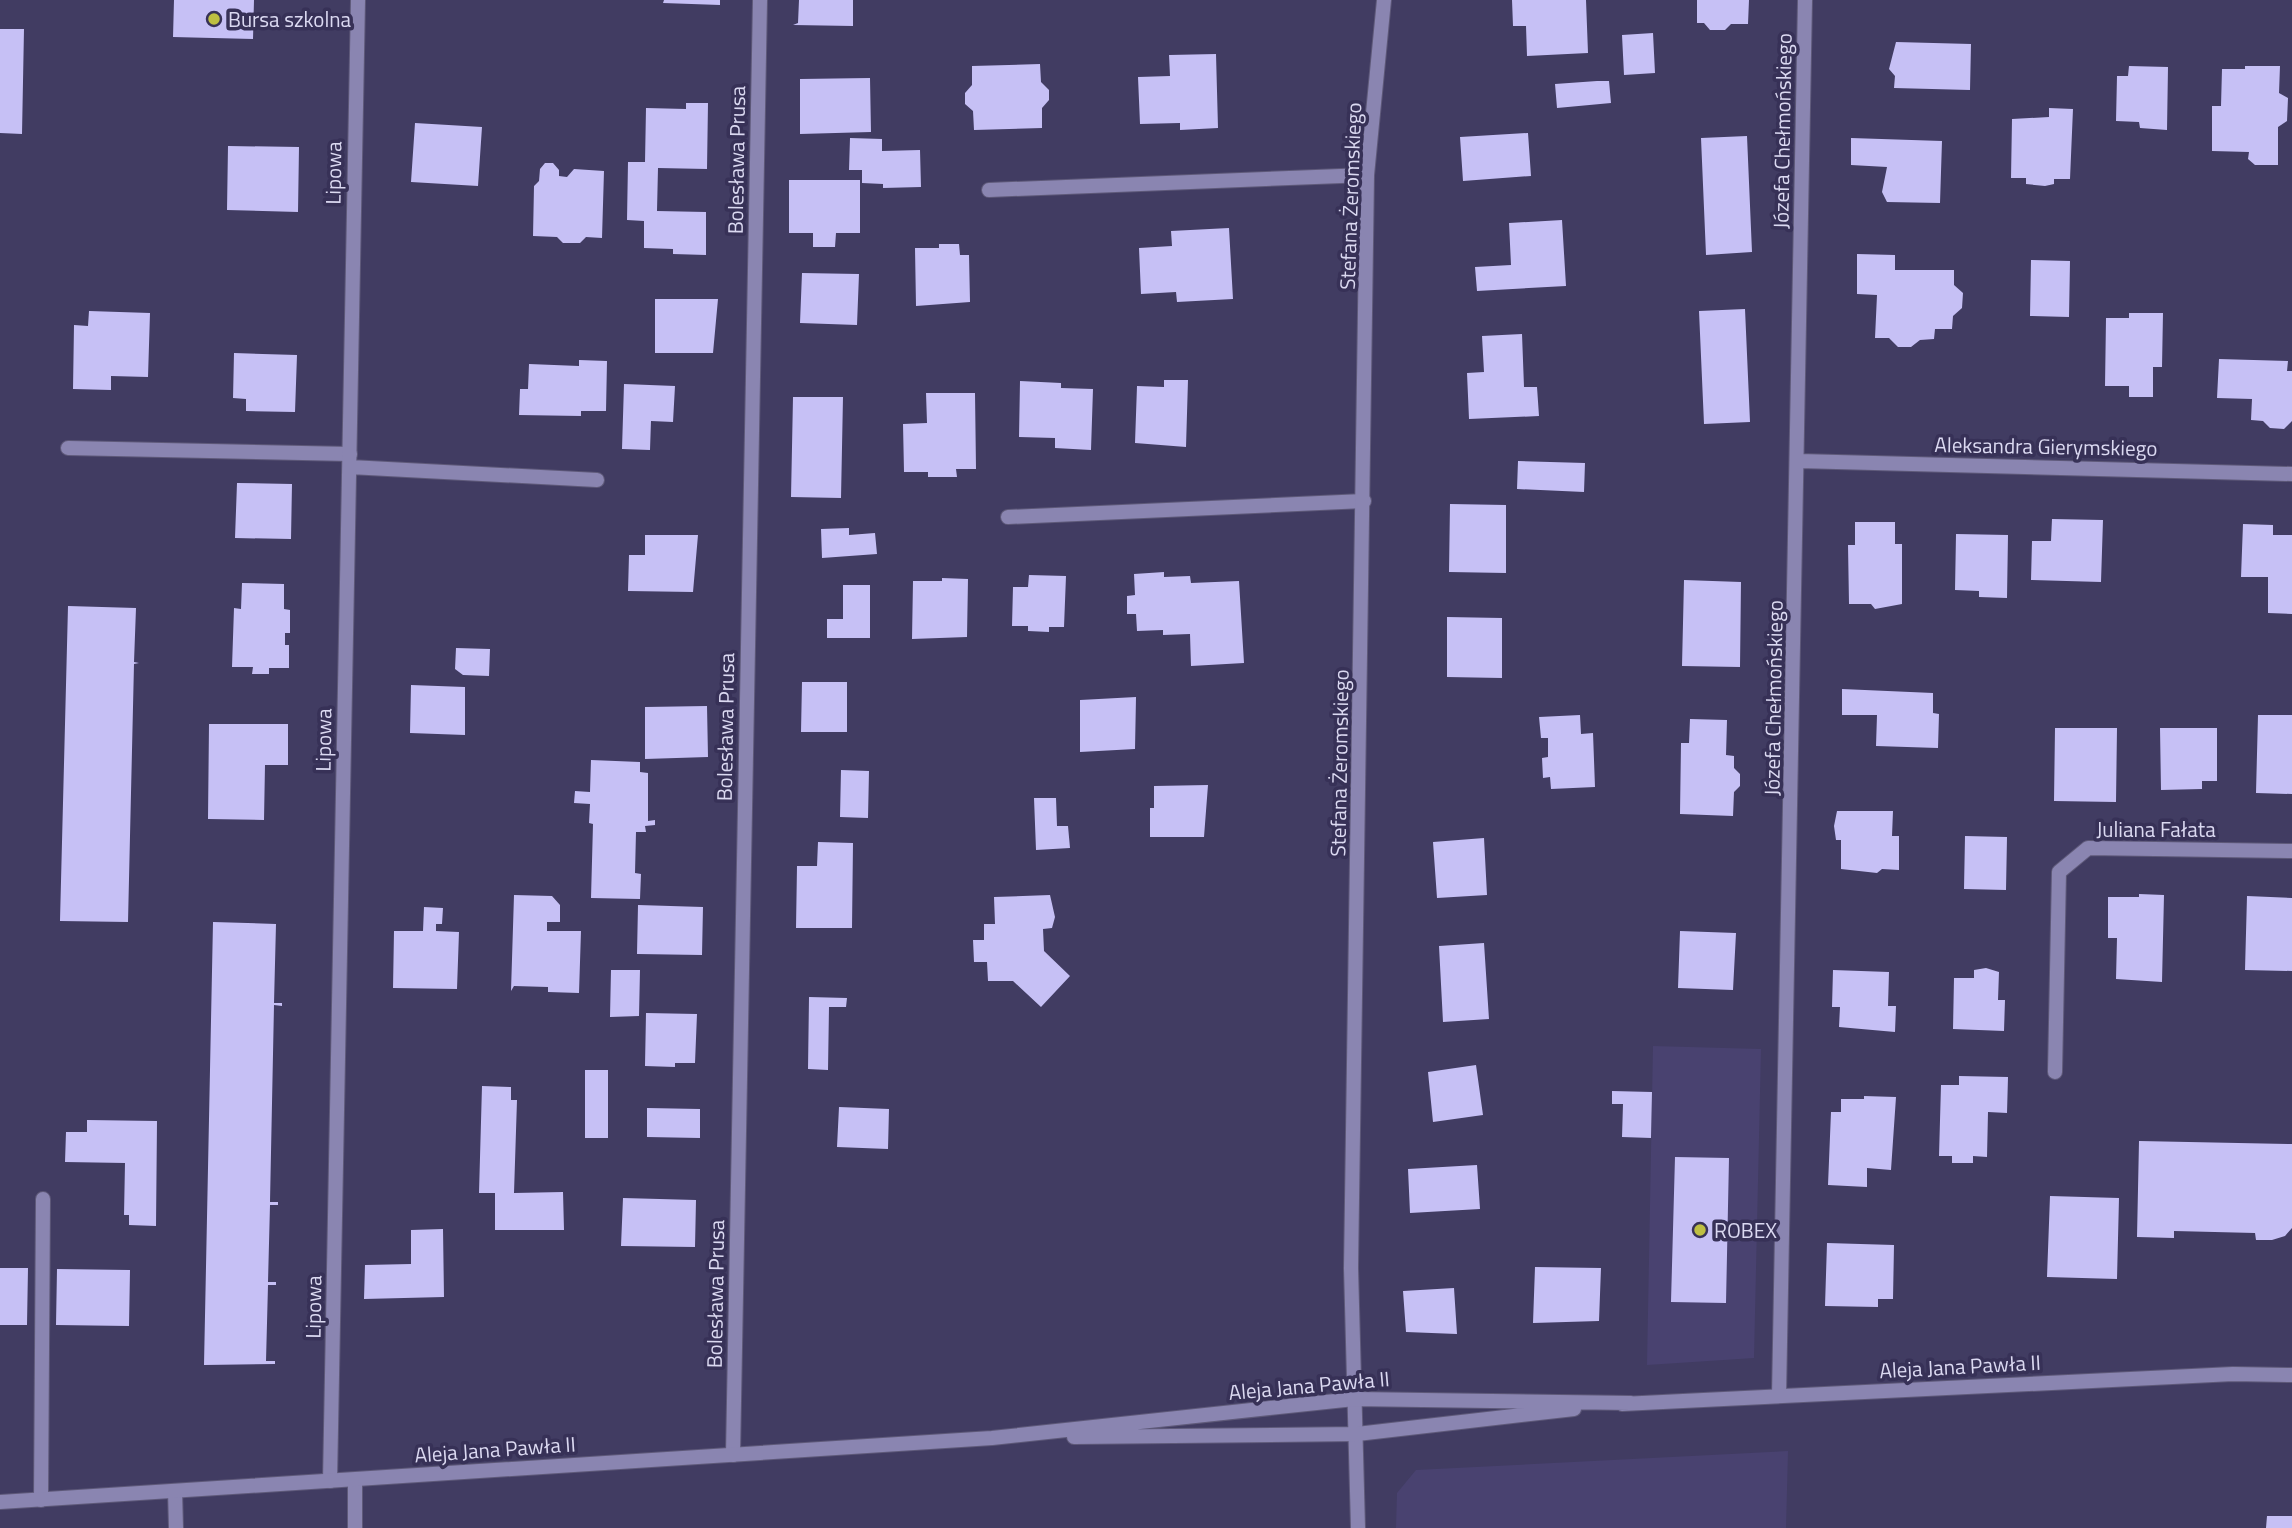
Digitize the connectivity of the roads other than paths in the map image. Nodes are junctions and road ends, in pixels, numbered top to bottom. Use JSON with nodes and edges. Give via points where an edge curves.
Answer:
{"nodes":[{"id":1,"x":358,"y":0,"type":"edge"},
{"id":2,"x":760,"y":0,"type":"edge"},
{"id":3,"x":1384,"y":0,"type":"edge"},
{"id":4,"x":1805,"y":0,"type":"edge"},
{"id":5,"x":1367,"y":174,"type":"junction"},
{"id":6,"x":989,"y":190,"type":"dead end"},
{"id":7,"x":68,"y":448,"type":"dead end"},
{"id":8,"x":350,"y":461,"type":"junction"},
{"id":9,"x":1798,"y":461,"type":"junction"},
{"id":10,"x":2292,"y":474,"type":"edge"},
{"id":11,"x":597,"y":480,"type":"dead end"},
{"id":12,"x":1364,"y":501,"type":"junction"},
{"id":13,"x":1008,"y":517,"type":"dead end"},
{"id":14,"x":2292,"y":850,"type":"edge"},
{"id":15,"x":2055,"y":1072,"type":"dead end"},
{"id":16,"x":43,"y":1199,"type":"dead end"},
{"id":17,"x":2292,"y":1375,"type":"edge"},
{"id":18,"x":1779,"y":1396,"type":"junction"},
{"id":19,"x":1354,"y":1399,"type":"junction"},
{"id":20,"x":1631,"y":1403,"type":"junction"},
{"id":21,"x":1357,"y":1434,"type":"junction"},
{"id":22,"x":992,"y":1438,"type":"junction"},
{"id":23,"x":733,"y":1455,"type":"junction"},
{"id":24,"x":355,"y":1480,"type":"junction"},
{"id":25,"x":330,"y":1481,"type":"junction"},
{"id":26,"x":175,"y":1491,"type":"junction"},
{"id":27,"x":41,"y":1500,"type":"junction"},
{"id":28,"x":0,"y":1502,"type":"edge"},
{"id":29,"x":176,"y":1528,"type":"edge"},
{"id":30,"x":355,"y":1528,"type":"edge"},
{"id":31,"x":1358,"y":1528,"type":"edge"}],
"edges":[{"from":1,"to":8,"type":"street","name":"Lipowa"},
{"from":2,"to":23,"type":"street","name":"Bolesława Prusa"},
{"from":3,"to":5,"type":"street","name":"Stefana Żeromskiego"},
{"from":4,"to":9,"type":"street","name":"Józefa Chełmońskiego"},
{"from":5,"to":6,"type":"street"},
{"from":5,"to":12,"type":"street","name":"Stefana Żeromskiego"},
{"from":7,"to":8,"type":"street"},
{"from":8,"to":11,"type":"street"},
{"from":8,"to":25,"type":"street","name":"Lipowa"},
{"from":9,"to":10,"type":"street","name":"Aleksandra Gierymskiego"},
{"from":9,"to":18,"type":"street","name":"Józefa Chełmońskiego"},
{"from":12,"to":13,"type":"street"},
{"from":12,"to":19,"type":"street","name":"Stefana Żeromskiego","via":[[1351,1268]]},
{"from":14,"to":15,"type":"street","name":"Juliana Fałata","via":[[2088,848],[2059,872]]},
{"from":16,"to":27,"type":"street"},
{"from":17,"to":18,"type":"street","name":"Aleja Jana Pawła II"},
{"from":18,"to":20,"type":"street","name":"Aleja Jana Pawła II"},
{"from":19,"to":20,"type":"street","name":"Aleja Jana Pawła II"},
{"from":19,"to":21,"type":"street","name":"Stefana Żeromskiego"},
{"from":19,"to":22,"type":"street","name":"Aleja Jana Pawła II"},
{"from":20,"to":21,"type":"street","name":"Aleja Jana Pawła II"},
{"from":21,"to":22,"type":"street","name":"Aleja Jana Pawła II"},
{"from":21,"to":31,"type":"street","name":"Stefana Żeromskiego"},
{"from":22,"to":23,"type":"street","name":"Aleja Jana Pawła II"},
{"from":23,"to":24,"type":"street","name":"Aleja Jana Pawła II"},
{"from":24,"to":25,"type":"street","name":"Aleja Jana Pawła II"},
{"from":24,"to":30,"type":"street"},
{"from":25,"to":26,"type":"street","name":"Aleja Jana Pawła II"},
{"from":26,"to":27,"type":"street","name":"Aleja Jana Pawła II"},
{"from":26,"to":29,"type":"street"},
{"from":27,"to":28,"type":"street","name":"Aleja Jana Pawła II"}]}
